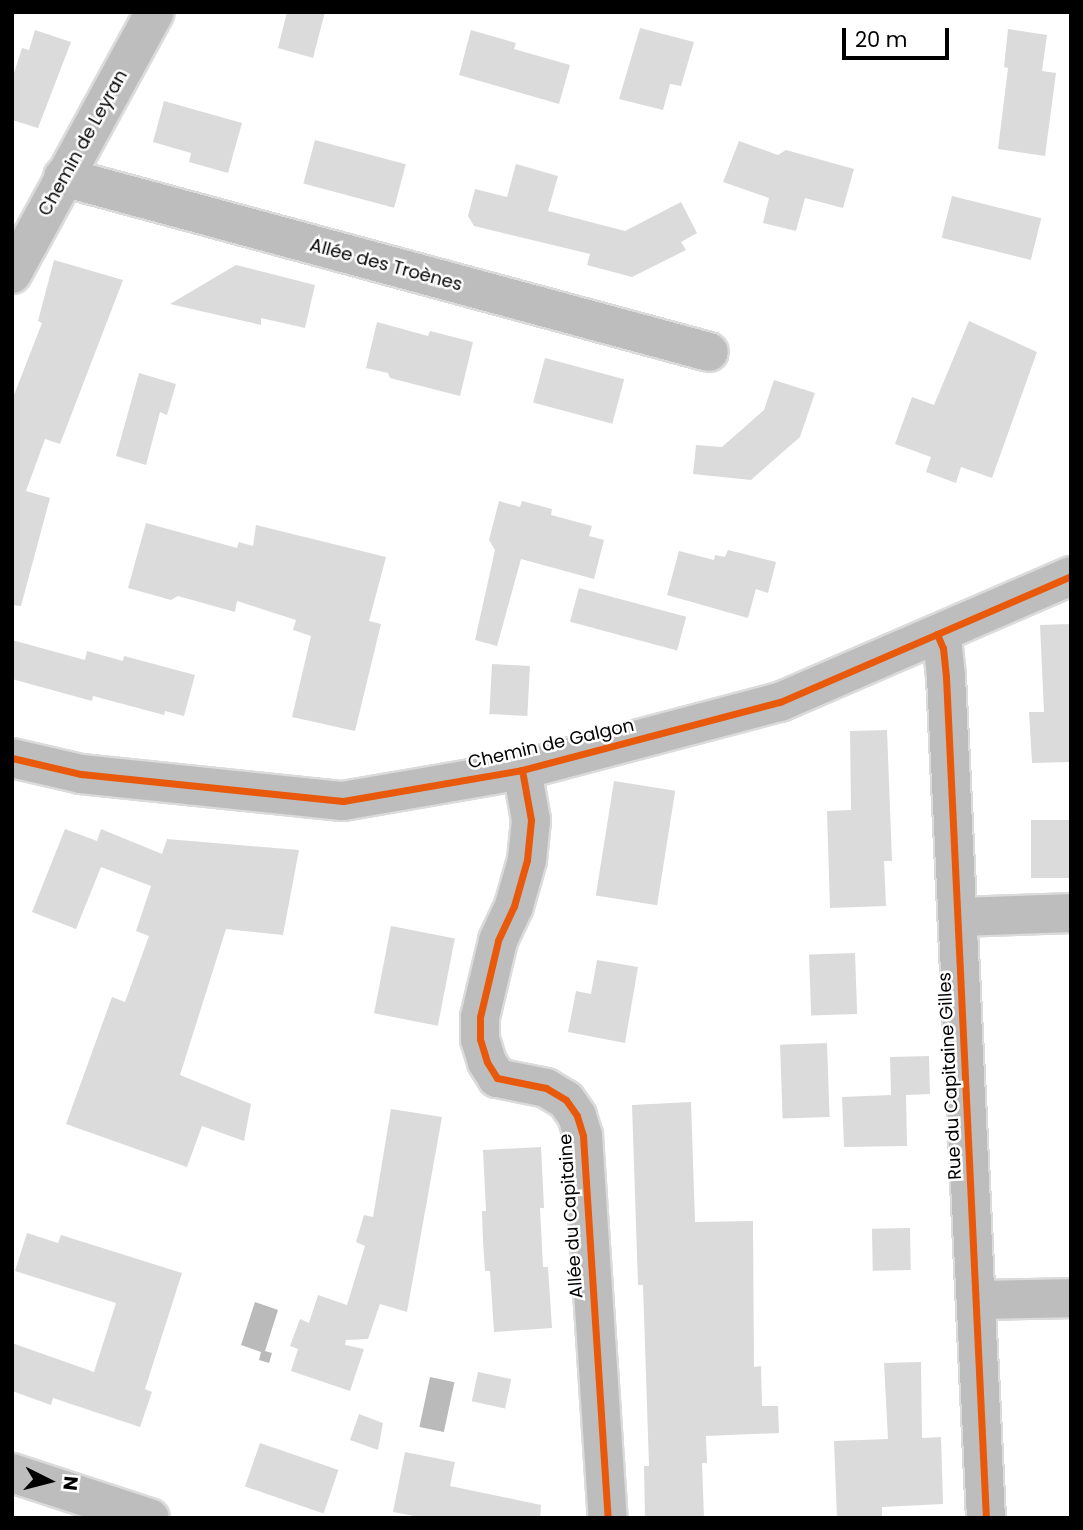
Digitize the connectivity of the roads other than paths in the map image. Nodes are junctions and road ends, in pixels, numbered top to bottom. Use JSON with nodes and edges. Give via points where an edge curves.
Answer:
{"nodes":[{"id":1,"x":155,"y":12,"type":"edge"},
{"id":2,"x":63,"y":177,"type":"junction"},
{"id":3,"x":12,"y":274,"type":"edge"},
{"id":4,"x":709,"y":352,"type":"dead end"},
{"id":5,"x":1071,"y":576,"type":"edge"},
{"id":6,"x":937,"y":634,"type":"junction"},
{"id":7,"x":12,"y":758,"type":"edge"},
{"id":8,"x":522,"y":770,"type":"junction"},
{"id":9,"x":1071,"y":913,"type":"edge"},
{"id":10,"x":958,"y":917,"type":"junction"},
{"id":11,"x":1071,"y":1298,"type":"edge"},
{"id":12,"x":978,"y":1300,"type":"junction"},
{"id":13,"x":12,"y":1473,"type":"edge"},
{"id":14,"x":150,"y":1518,"type":"edge"},
{"id":15,"x":608,"y":1518,"type":"edge"},
{"id":16,"x":986,"y":1518,"type":"edge"}],
"edges":[{"from":1,"to":2,"type":"street","name":"Chemin de Leyran"},
{"from":2,"to":3,"type":"street","name":"Chemin de Leyran"},
{"from":2,"to":4,"type":"street","name":"Allée des Troènes"},
{"from":5,"to":6,"type":"street","name":"Chemin de Galgon"},
{"from":6,"to":8,"type":"street","name":"Chemin de Galgon","via":[[779,702]]},
{"from":6,"to":10,"type":"street","name":"Rue du Capitaine Gilles","via":[[946,677]]},
{"from":7,"to":8,"type":"street","name":"Chemin de Galgon","via":[[81,774],[343,801]]},
{"from":8,"to":15,"type":"street","name":"Allée du Capitaine","via":[[531,820],[527,860],[498,941],[480,1017],[480,1039],[486,1062],[497,1078],[546,1088],[566,1100],[583,1136]]},
{"from":9,"to":10,"type":"street"},
{"from":10,"to":12,"type":"street","name":"Rue du Capitaine Gilles"},
{"from":11,"to":12,"type":"street"},
{"from":12,"to":16,"type":"street","name":"Rue du Capitaine Gilles"},
{"from":13,"to":14,"type":"street"}]}
